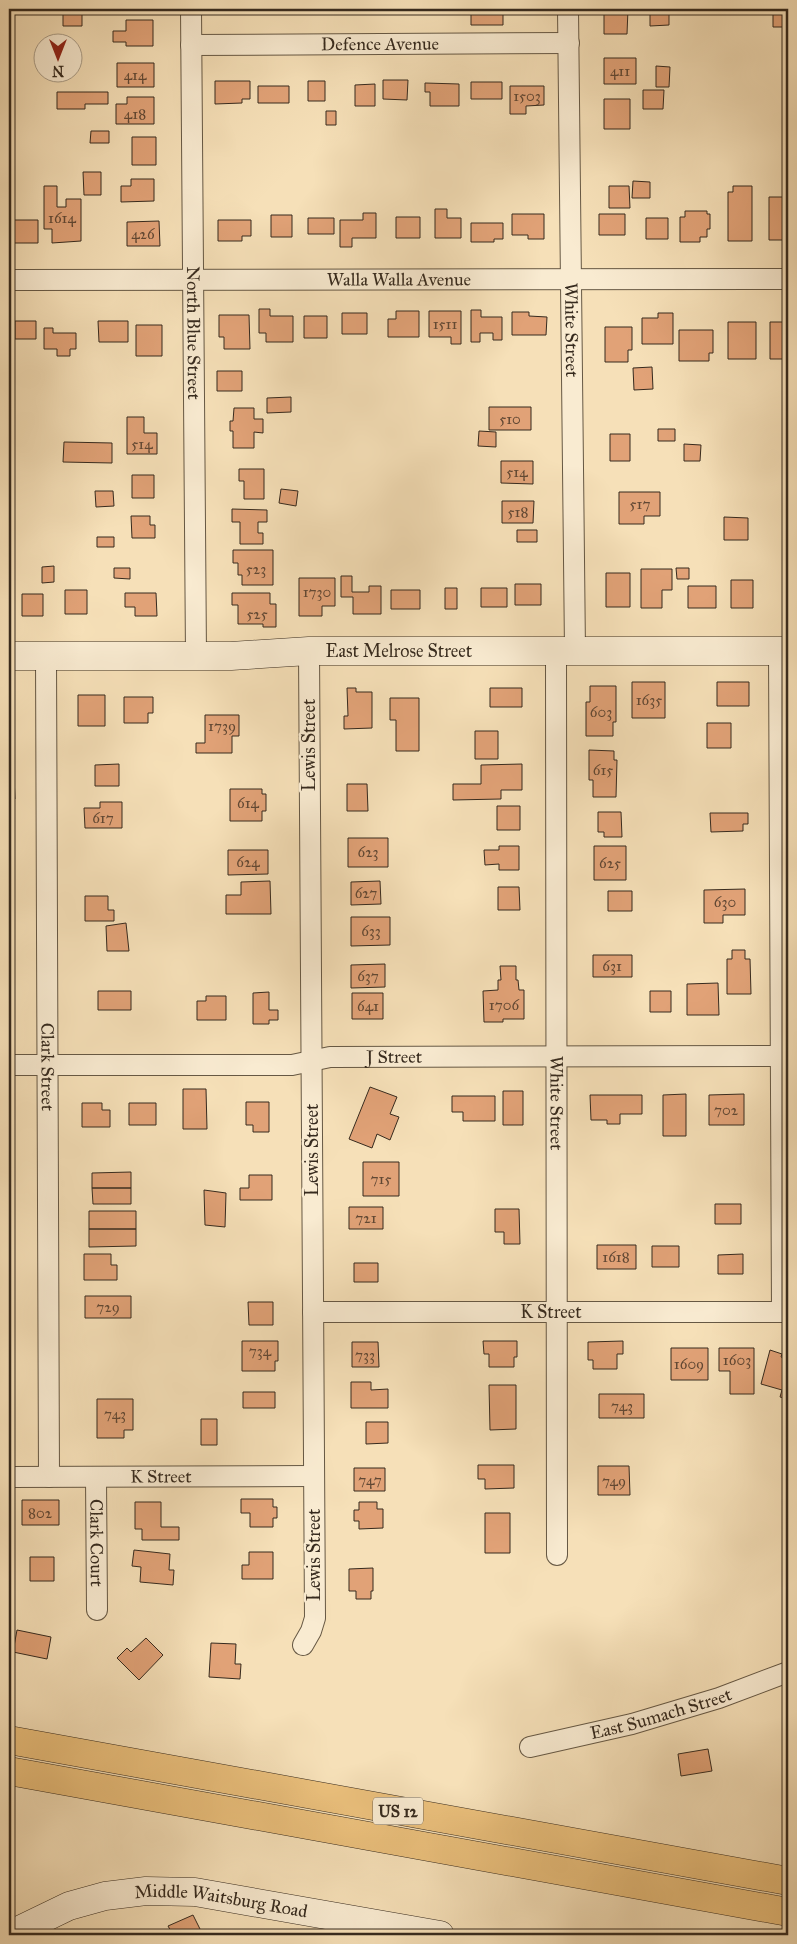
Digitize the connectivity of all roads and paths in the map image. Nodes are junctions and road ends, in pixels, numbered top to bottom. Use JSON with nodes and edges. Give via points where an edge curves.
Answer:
{"nodes":[{"id":1,"x":190,"y":9,"type":"edge"},
{"id":2,"x":568,"y":9,"type":"edge"},
{"id":3,"x":569,"y":44,"type":"junction"},
{"id":4,"x":191,"y":45,"type":"junction"},
{"id":5,"x":788,"y":279,"type":"edge"},
{"id":6,"x":9,"y":280,"type":"edge"},
{"id":7,"x":193,"y":280,"type":"junction"},
{"id":8,"x":571,"y":280,"type":"junction"},
{"id":9,"x":566,"y":651,"type":"junction"},
{"id":10,"x":784,"y":651,"type":"edge"},
{"id":11,"x":309,"y":652,"type":"junction"},
{"id":12,"x":9,"y":656,"type":"edge"},
{"id":13,"x":46,"y":656,"type":"junction"},
{"id":14,"x":196,"y":656,"type":"junction"},
{"id":15,"x":784,"y":895,"type":"edge"},
{"id":16,"x":556,"y":1056,"type":"junction"},
{"id":17,"x":782,"y":1056,"type":"junction"},
{"id":18,"x":311,"y":1062,"type":"junction"},
{"id":19,"x":9,"y":1065,"type":"edge"},
{"id":20,"x":47,"y":1065,"type":"junction"},
{"id":21,"x":785,"y":1137,"type":"edge"},
{"id":22,"x":313,"y":1312,"type":"junction"},
{"id":23,"x":556,"y":1312,"type":"junction"},
{"id":24,"x":785,"y":1312,"type":"edge"},
{"id":25,"x":314,"y":1476,"type":"junction"},
{"id":26,"x":9,"y":1477,"type":"edge"},
{"id":27,"x":49,"y":1477,"type":"junction"},
{"id":28,"x":96,"y":1477,"type":"junction"},
{"id":29,"x":556,"y":1555,"type":"dead end"},
{"id":30,"x":97,"y":1610,"type":"dead end"},
{"id":31,"x":303,"y":1645,"type":"dead end"},
{"id":32,"x":788,"y":1672,"type":"edge"},
{"id":33,"x":9,"y":1740,"type":"edge"},
{"id":34,"x":530,"y":1747,"type":"dead end"},
{"id":35,"x":9,"y":1772,"type":"edge"},
{"id":36,"x":788,"y":1881,"type":"edge"},
{"id":37,"x":788,"y":1912,"type":"edge"},
{"id":38,"x":9,"y":1935,"type":"edge"},
{"id":39,"x":440,"y":1935,"type":"edge"}],
"edges":[{"from":1,"to":4,"type":"street","name":"North Blue Street"},
{"from":2,"to":3,"type":"street","name":"White Street"},
{"from":3,"to":4,"type":"street","name":"Defence Avenue"},
{"from":3,"to":8,"type":"street","name":"White Street"},
{"from":4,"to":7,"type":"street","name":"North Blue Street"},
{"from":5,"to":8,"type":"street","name":"Walla Walla Avenue"},
{"from":6,"to":7,"type":"street","name":"Walla Walla Avenue"},
{"from":7,"to":8,"type":"street","name":"Walla Walla Avenue"},
{"from":7,"to":14,"type":"street","name":"North Blue Street"},
{"from":8,"to":9,"type":"street","name":"White Street"},
{"from":9,"to":10,"type":"main road","name":"East Melrose Street"},
{"from":9,"to":11,"type":"main road","name":"East Melrose Street"},
{"from":9,"to":16,"type":"street","name":"White Street"},
{"from":10,"to":15,"type":"street"},
{"from":11,"to":14,"type":"main road","name":"East Melrose Street"},
{"from":11,"to":18,"type":"street","name":"Lewis Street"},
{"from":12,"to":13,"type":"main road","name":"East Melrose Street"},
{"from":13,"to":14,"type":"main road","name":"East Melrose Street"},
{"from":13,"to":20,"type":"street","name":"Clark Street"},
{"from":15,"to":17,"type":"street"},
{"from":16,"to":17,"type":"street","name":"J Street"},
{"from":16,"to":18,"type":"street","name":"J Street","via":[[330,1057]]},
{"from":16,"to":23,"type":"street","name":"White Street"},
{"from":17,"to":21,"type":"street"},
{"from":18,"to":20,"type":"street","name":"J Street","via":[[292,1065]]},
{"from":18,"to":22,"type":"street","name":"Lewis Street"},
{"from":19,"to":20,"type":"street","name":"J Street"},
{"from":20,"to":27,"type":"street","name":"Clark Street"},
{"from":21,"to":24,"type":"street"},
{"from":22,"to":23,"type":"street","name":"K Street"},
{"from":22,"to":25,"type":"street","name":"Lewis Street"},
{"from":23,"to":24,"type":"street","name":"K Street"},
{"from":23,"to":29,"type":"street","name":"White Street"},
{"from":25,"to":28,"type":"street","name":"K Street"},
{"from":25,"to":31,"type":"street","name":"Lewis Street","via":[[315,1618]]},
{"from":26,"to":27,"type":"street","name":"K Street"},
{"from":27,"to":28,"type":"street","name":"K Street"},
{"from":28,"to":30,"type":"street","name":"Clark Court"},
{"from":32,"to":34,"type":"street","name":"East Sumach Street","via":[[719,1698],[632,1724]]},
{"from":33,"to":36,"type":"highway","number":"US 12"},
{"from":35,"to":37,"type":"highway","number":"US 12"},
{"from":38,"to":39,"type":"main road","name":"Middle Waitsburg Road","via":[[70,1906],[105,1896],[146,1890],[195,1892]]}]}
